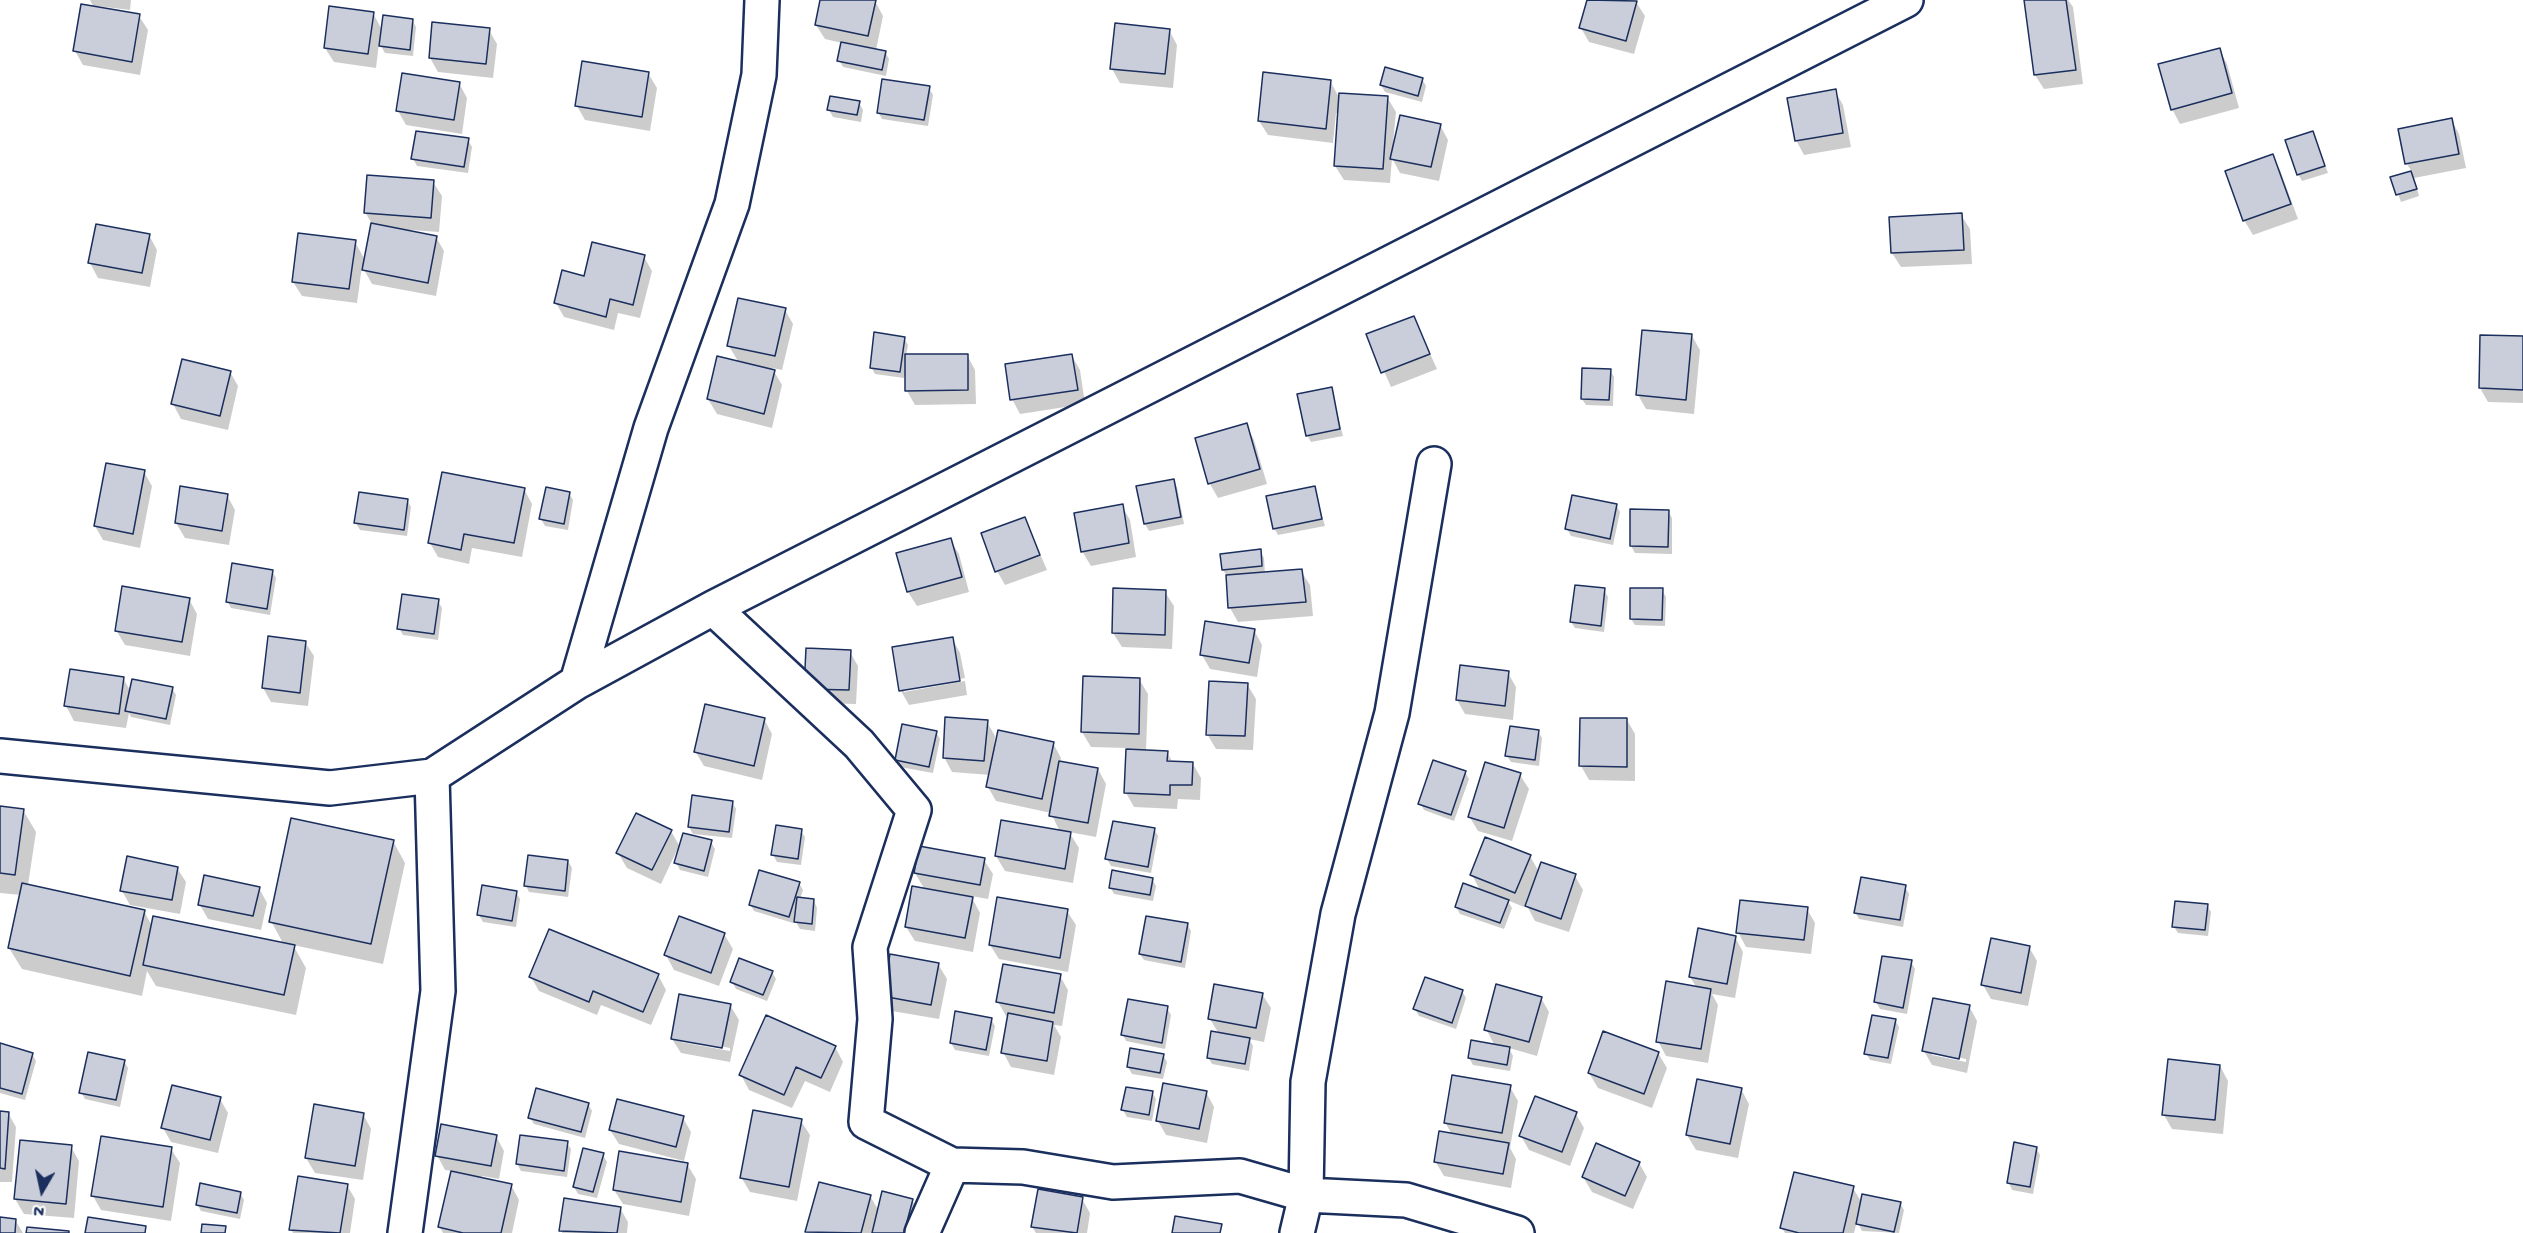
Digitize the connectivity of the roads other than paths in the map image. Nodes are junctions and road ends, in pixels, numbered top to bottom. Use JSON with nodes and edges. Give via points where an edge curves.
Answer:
{"nodes":[{"id":1,"x":762,"y":0,"type":"edge"},
{"id":2,"x":1906,"y":0,"type":"edge"},
{"id":3,"x":1434,"y":464,"type":"dead end"},
{"id":4,"x":713,"y":608,"type":"junction"},
{"id":5,"x":577,"y":681,"type":"junction"},
{"id":6,"x":0,"y":756,"type":"edge"},
{"id":7,"x":432,"y":776,"type":"junction"},
{"id":8,"x":952,"y":1165,"type":"junction"},
{"id":9,"x":1306,"y":1195,"type":"junction"},
{"id":10,"x":405,"y":1233,"type":"edge"},
{"id":11,"x":922,"y":1233,"type":"edge"},
{"id":12,"x":1297,"y":1233,"type":"edge"},
{"id":13,"x":1517,"y":1233,"type":"edge"}],
"edges":[{"from":1,"to":5,"type":"street","via":[[759,75],[732,204],[651,428]]},
{"from":2,"to":4,"type":"street"},
{"from":3,"to":9,"type":"street","via":[[1392,713],[1338,914],[1308,1082]]},
{"from":4,"to":5,"type":"street"},
{"from":4,"to":8,"type":"street","via":[[858,744],[914,810],[870,947],[876,1019],[866,1122]]},
{"from":5,"to":7,"type":"street"},
{"from":6,"to":7,"type":"street","via":[[330,788]]},
{"from":7,"to":10,"type":"street","via":[[438,992]]},
{"from":8,"to":9,"type":"street","via":[[1023,1167],[1113,1182],[1240,1176]]},
{"from":8,"to":11,"type":"street"},
{"from":9,"to":12,"type":"street"},
{"from":9,"to":13,"type":"street","via":[[1406,1200]]}]}
